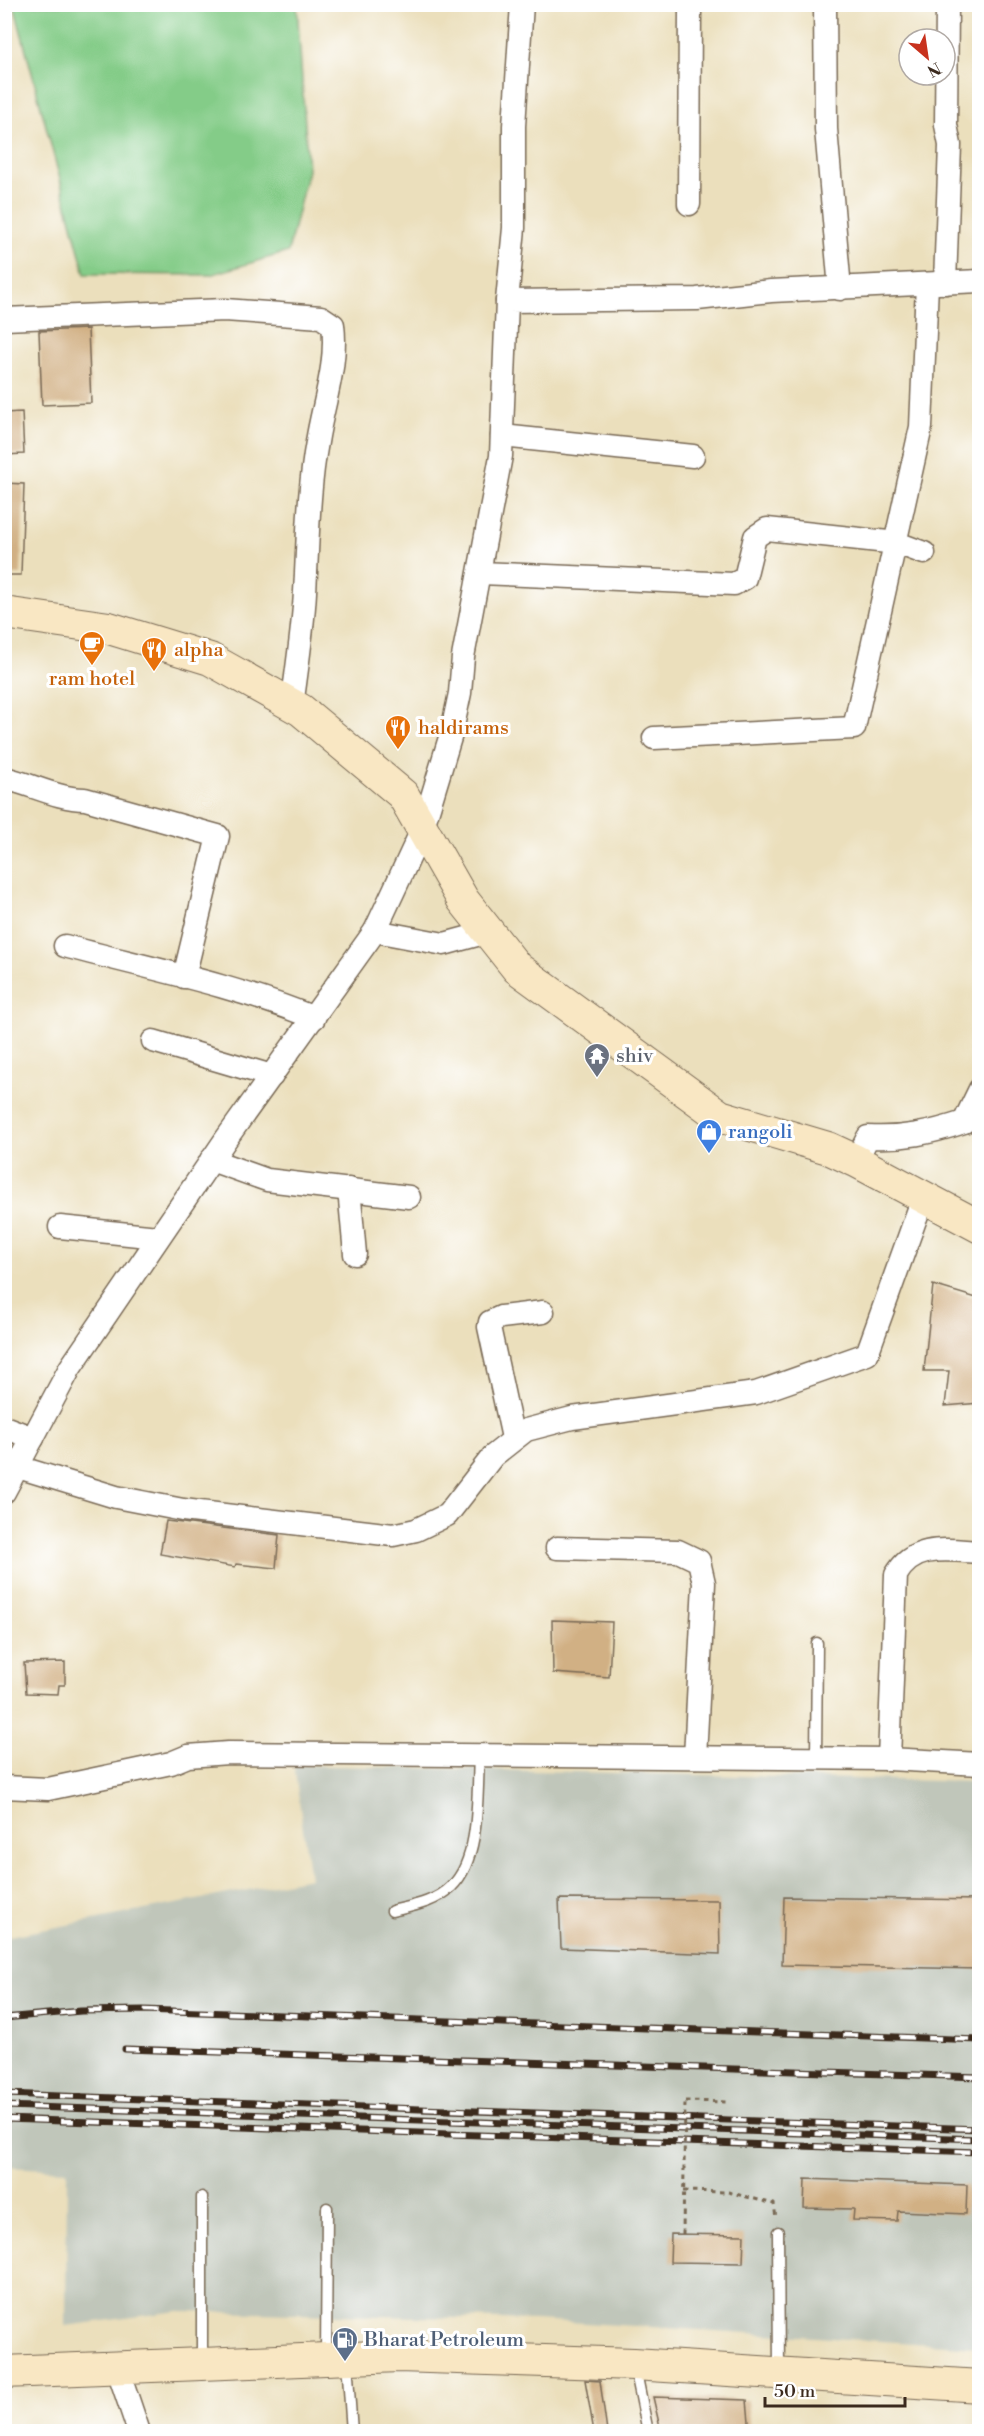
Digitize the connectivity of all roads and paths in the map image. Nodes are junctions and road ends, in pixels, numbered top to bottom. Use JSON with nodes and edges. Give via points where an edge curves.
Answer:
{"nodes":[{"id":1,"x":522,"y":4,"type":"edge"},
{"id":2,"x":690,"y":4,"type":"edge"},
{"id":3,"x":825,"y":4,"type":"edge"},
{"id":4,"x":947,"y":4,"type":"edge"},
{"id":5,"x":689,"y":204,"type":"dead end"},
{"id":6,"x":980,"y":281,"type":"edge"},
{"id":7,"x":936,"y":283,"type":"junction"},
{"id":8,"x":840,"y":289,"type":"junction"},
{"id":9,"x":507,"y":301,"type":"junction"},
{"id":10,"x":4,"y":319,"type":"edge"},
{"id":11,"x":502,"y":436,"type":"junction"},
{"id":12,"x":693,"y":456,"type":"dead end"},
{"id":13,"x":897,"y":543,"type":"junction"},
{"id":14,"x":924,"y":553,"type":"dead end"},
{"id":15,"x":480,"y":573,"type":"junction"},
{"id":16,"x":4,"y":612,"type":"edge"},
{"id":17,"x":292,"y":706,"type":"junction"},
{"id":18,"x":654,"y":738,"type":"dead end"},
{"id":19,"x":4,"y":778,"type":"edge"},
{"id":20,"x":422,"y":830,"type":"junction"},
{"id":21,"x":375,"y":931,"type":"junction"},
{"id":22,"x":488,"y":932,"type":"junction"},
{"id":23,"x":65,"y":946,"type":"dead end"},
{"id":24,"x":184,"y":977,"type":"junction"},
{"id":25,"x":314,"y":1018,"type":"junction"},
{"id":26,"x":153,"y":1041,"type":"dead end"},
{"id":27,"x":272,"y":1076,"type":"junction"},
{"id":28,"x":980,"y":1089,"type":"edge"},
{"id":29,"x":211,"y":1160,"type":"junction"},
{"id":30,"x":856,"y":1161,"type":"junction"},
{"id":31,"x":349,"y":1189,"type":"junction"},
{"id":32,"x":409,"y":1197,"type":"dead end"},
{"id":33,"x":922,"y":1197,"type":"junction"},
{"id":34,"x":60,"y":1227,"type":"dead end"},
{"id":35,"x":980,"y":1227,"type":"edge"},
{"id":36,"x":158,"y":1236,"type":"junction"},
{"id":37,"x":356,"y":1254,"type":"dead end"},
{"id":38,"x":543,"y":1312,"type":"dead end"},
{"id":39,"x":4,"y":1427,"type":"edge"},
{"id":40,"x":33,"y":1438,"type":"junction"},
{"id":41,"x":513,"y":1438,"type":"junction"},
{"id":42,"x":18,"y":1467,"type":"junction"},
{"id":43,"x":4,"y":1492,"type":"edge"},
{"id":44,"x":557,"y":1548,"type":"dead end"},
{"id":45,"x":980,"y":1552,"type":"edge"},
{"id":46,"x":817,"y":1643,"type":"dead end"},
{"id":47,"x":479,"y":1755,"type":"junction"},
{"id":48,"x":695,"y":1757,"type":"junction"},
{"id":49,"x":816,"y":1759,"type":"junction"},
{"id":50,"x":889,"y":1759,"type":"junction"},
{"id":51,"x":980,"y":1764,"type":"edge"},
{"id":52,"x":4,"y":1786,"type":"edge"},
{"id":53,"x":392,"y":1911,"type":"dead end"},
{"id":54,"x":729,"y":2102,"type":"dead end"},
{"id":55,"x":683,"y":2191,"type":"junction"},
{"id":56,"x":202,"y":2197,"type":"dead end"},
{"id":57,"x":327,"y":2208,"type":"dead end"},
{"id":58,"x":778,"y":2232,"type":"joint"},
{"id":59,"x":683,"y":2234,"type":"dead end"},
{"id":60,"x":337,"y":2357,"type":"junction"},
{"id":61,"x":202,"y":2362,"type":"junction"},
{"id":62,"x":634,"y":2364,"type":"junction"},
{"id":63,"x":117,"y":2367,"type":"junction"},
{"id":64,"x":4,"y":2372,"type":"edge"},
{"id":65,"x":779,"y":2374,"type":"junction"},
{"id":66,"x":980,"y":2386,"type":"edge"},
{"id":67,"x":139,"y":2432,"type":"edge"},
{"id":68,"x":352,"y":2432,"type":"edge"},
{"id":69,"x":648,"y":2432,"type":"edge"}],
"edges":[{"from":1,"to":9,"type":"street","via":[[514,126],[514,228]]},
{"from":2,"to":5,"type":"street"},
{"from":3,"to":8,"type":"street","via":[[826,129]]},
{"from":4,"to":7,"type":"street","via":[[946,125],[950,146]]},
{"from":6,"to":7,"type":"street"},
{"from":7,"to":8,"type":"street"},
{"from":7,"to":13,"type":"street","via":[[924,406]]},
{"from":8,"to":9,"type":"street","via":[[697,299]]},
{"from":9,"to":11,"type":"street"},
{"from":10,"to":17,"type":"street","via":[[225,310],[321,317],[333,325],[332,372],[317,441]]},
{"from":11,"to":12,"type":"street"},
{"from":11,"to":15,"type":"street"},
{"from":13,"to":14,"type":"street"},
{"from":13,"to":15,"type":"street","via":[[767,530],[755,537],[745,578],[734,584]]},
{"from":13,"to":18,"type":"street","via":[[854,729]]},
{"from":15,"to":20,"type":"street","via":[[452,731]]},
{"from":16,"to":17,"type":"main road","via":[[109,628],[210,659]]},
{"from":17,"to":20,"type":"main road","via":[[403,795]]},
{"from":19,"to":24,"type":"street","via":[[70,799],[85,799],[218,836]]},
{"from":20,"to":21,"type":"street"},
{"from":20,"to":22,"type":"main road","via":[[463,900]]},
{"from":21,"to":22,"type":"street","via":[[444,944]]},
{"from":21,"to":25,"type":"street"},
{"from":22,"to":30,"type":"main road","via":[[517,968],[720,1116],[828,1148]]},
{"from":23,"to":24,"type":"street"},
{"from":24,"to":25,"type":"street","via":[[277,1003]]},
{"from":25,"to":27,"type":"street"},
{"from":26,"to":27,"type":"street"},
{"from":27,"to":29,"type":"street"},
{"from":28,"to":30,"type":"street","via":[[964,1122],[930,1134],[868,1137]]},
{"from":29,"to":31,"type":"street","via":[[267,1180]]},
{"from":29,"to":36,"type":"street"},
{"from":30,"to":33,"type":"main road"},
{"from":31,"to":32,"type":"street"},
{"from":31,"to":37,"type":"street"},
{"from":33,"to":35,"type":"main road"},
{"from":33,"to":41,"type":"street","via":[[867,1354],[756,1393],[572,1418],[526,1430]]},
{"from":34,"to":36,"type":"street"},
{"from":36,"to":40,"type":"street","via":[[70,1368]]},
{"from":38,"to":41,"type":"street","via":[[490,1322]]},
{"from":39,"to":40,"type":"street"},
{"from":40,"to":42,"type":"street"},
{"from":41,"to":42,"type":"street","via":[[493,1456],[447,1515],[416,1530],[393,1535],[183,1510],[116,1497]]},
{"from":42,"to":43,"type":"street"},
{"from":44,"to":48,"type":"street","via":[[678,1551],[699,1561],[704,1583]]},
{"from":45,"to":50,"type":"street","via":[[919,1552],[901,1565],[896,1575]]},
{"from":46,"to":49,"type":"lane"},
{"from":47,"to":48,"type":"street"},
{"from":47,"to":52,"type":"street","via":[[228,1753],[188,1756],[48,1790]]},
{"from":47,"to":53,"type":"lane","via":[[475,1828],[462,1874],[433,1899]]},
{"from":48,"to":49,"type":"street"},
{"from":49,"to":50,"type":"street"},
{"from":50,"to":51,"type":"street"},
{"from":54,"to":55,"type":"path","bridge":true,"via":[[685,2101]]},
{"from":55,"to":58,"type":"path","via":[[728,2192],[774,2204]]},
{"from":55,"to":59,"type":"path","bridge":true},
{"from":56,"to":61,"type":"lane"},
{"from":57,"to":60,"type":"lane"},
{"from":58,"to":65,"type":"lane"},
{"from":60,"to":61,"type":"main road"},
{"from":60,"to":62,"type":"main road"},
{"from":60,"to":68,"type":"lane"},
{"from":61,"to":63,"type":"main road"},
{"from":62,"to":65,"type":"main road"},
{"from":62,"to":69,"type":"lane"},
{"from":63,"to":64,"type":"main road"},
{"from":63,"to":67,"type":"street"},
{"from":65,"to":66,"type":"main road"}]}
